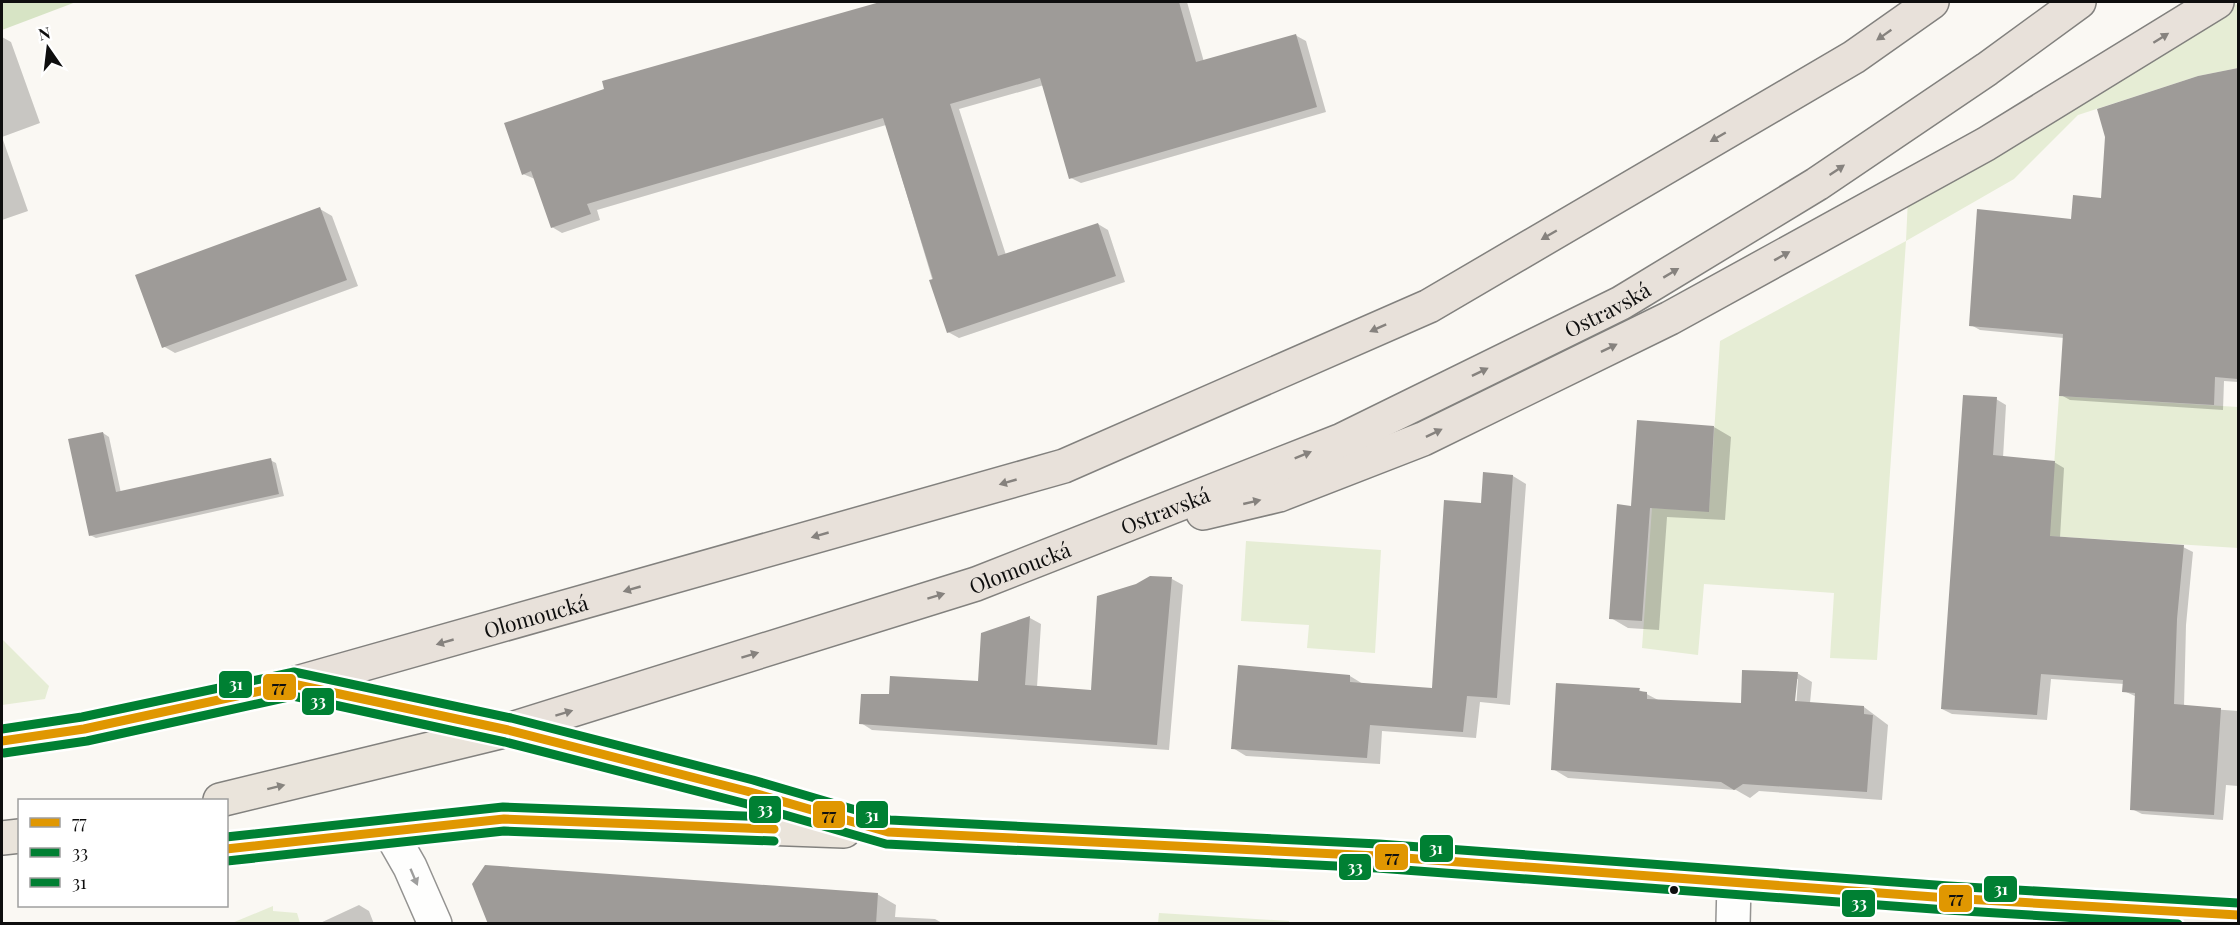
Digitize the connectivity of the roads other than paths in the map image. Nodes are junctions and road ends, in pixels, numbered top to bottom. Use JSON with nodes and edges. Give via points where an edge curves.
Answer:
{"nodes":[{"id":1,"x":1932,"y":2,"type":"edge"},
{"id":2,"x":2079,"y":2,"type":"edge"},
{"id":3,"x":2217,"y":2,"type":"edge"},
{"id":4,"x":1093,"y":539,"type":"junction"},
{"id":5,"x":293,"y":684,"type":"junction"},
{"id":6,"x":508,"y":730,"type":"junction"},
{"id":7,"x":2,"y":741,"type":"edge"},
{"id":8,"x":228,"y":799,"type":"edge"},
{"id":9,"x":390,"y":832,"type":"junction"},
{"id":10,"x":888,"y":832,"type":"junction"},
{"id":11,"x":18,"y":836,"type":"edge"},
{"id":12,"x":2,"y":838,"type":"edge"},
{"id":13,"x":228,"y":849,"type":"edge"},
{"id":14,"x":1734,"y":883,"type":"junction"},
{"id":15,"x":2238,"y":915,"type":"edge"},
{"id":16,"x":435,"y":924,"type":"edge"},
{"id":17,"x":1733,"y":924,"type":"edge"}],
"edges":[{"from":1,"to":5,"type":"highway","name":"Olomoucká","one_way":true,"via":[[1854,57],[1429,306],[1064,466]]},
{"from":4,"to":2,"type":"highway","name":"Ostravská","one_way":true,"via":[[1342,440],[1621,303],[1817,184]]},
{"from":4,"to":3,"type":"highway","one_way":true,"via":[[1279,495],[1423,439],[1680,312],[1986,144]]},
{"from":6,"to":4,"type":"highway","name":"Olomoucká","one_way":true,"via":[[976,584]]},
{"from":5,"to":6,"type":"main road"},
{"from":5,"to":7,"type":"main road","name":"Olomoucká","via":[[84,729]]},
{"from":8,"to":6,"type":"main road","name":"Olomoucká","one_way":true},
{"from":6,"to":10,"type":"main road"},
{"from":9,"to":10,"type":"main road","via":[[504,819]]},
{"from":9,"to":13,"type":"main road"},
{"from":9,"to":16,"type":"street","one_way":true},
{"from":10,"to":14,"type":"main road","via":[[1378,856]]},
{"from":11,"to":12,"type":"main road"},
{"from":14,"to":15,"type":"main road"},
{"from":14,"to":17,"type":"street"}]}
